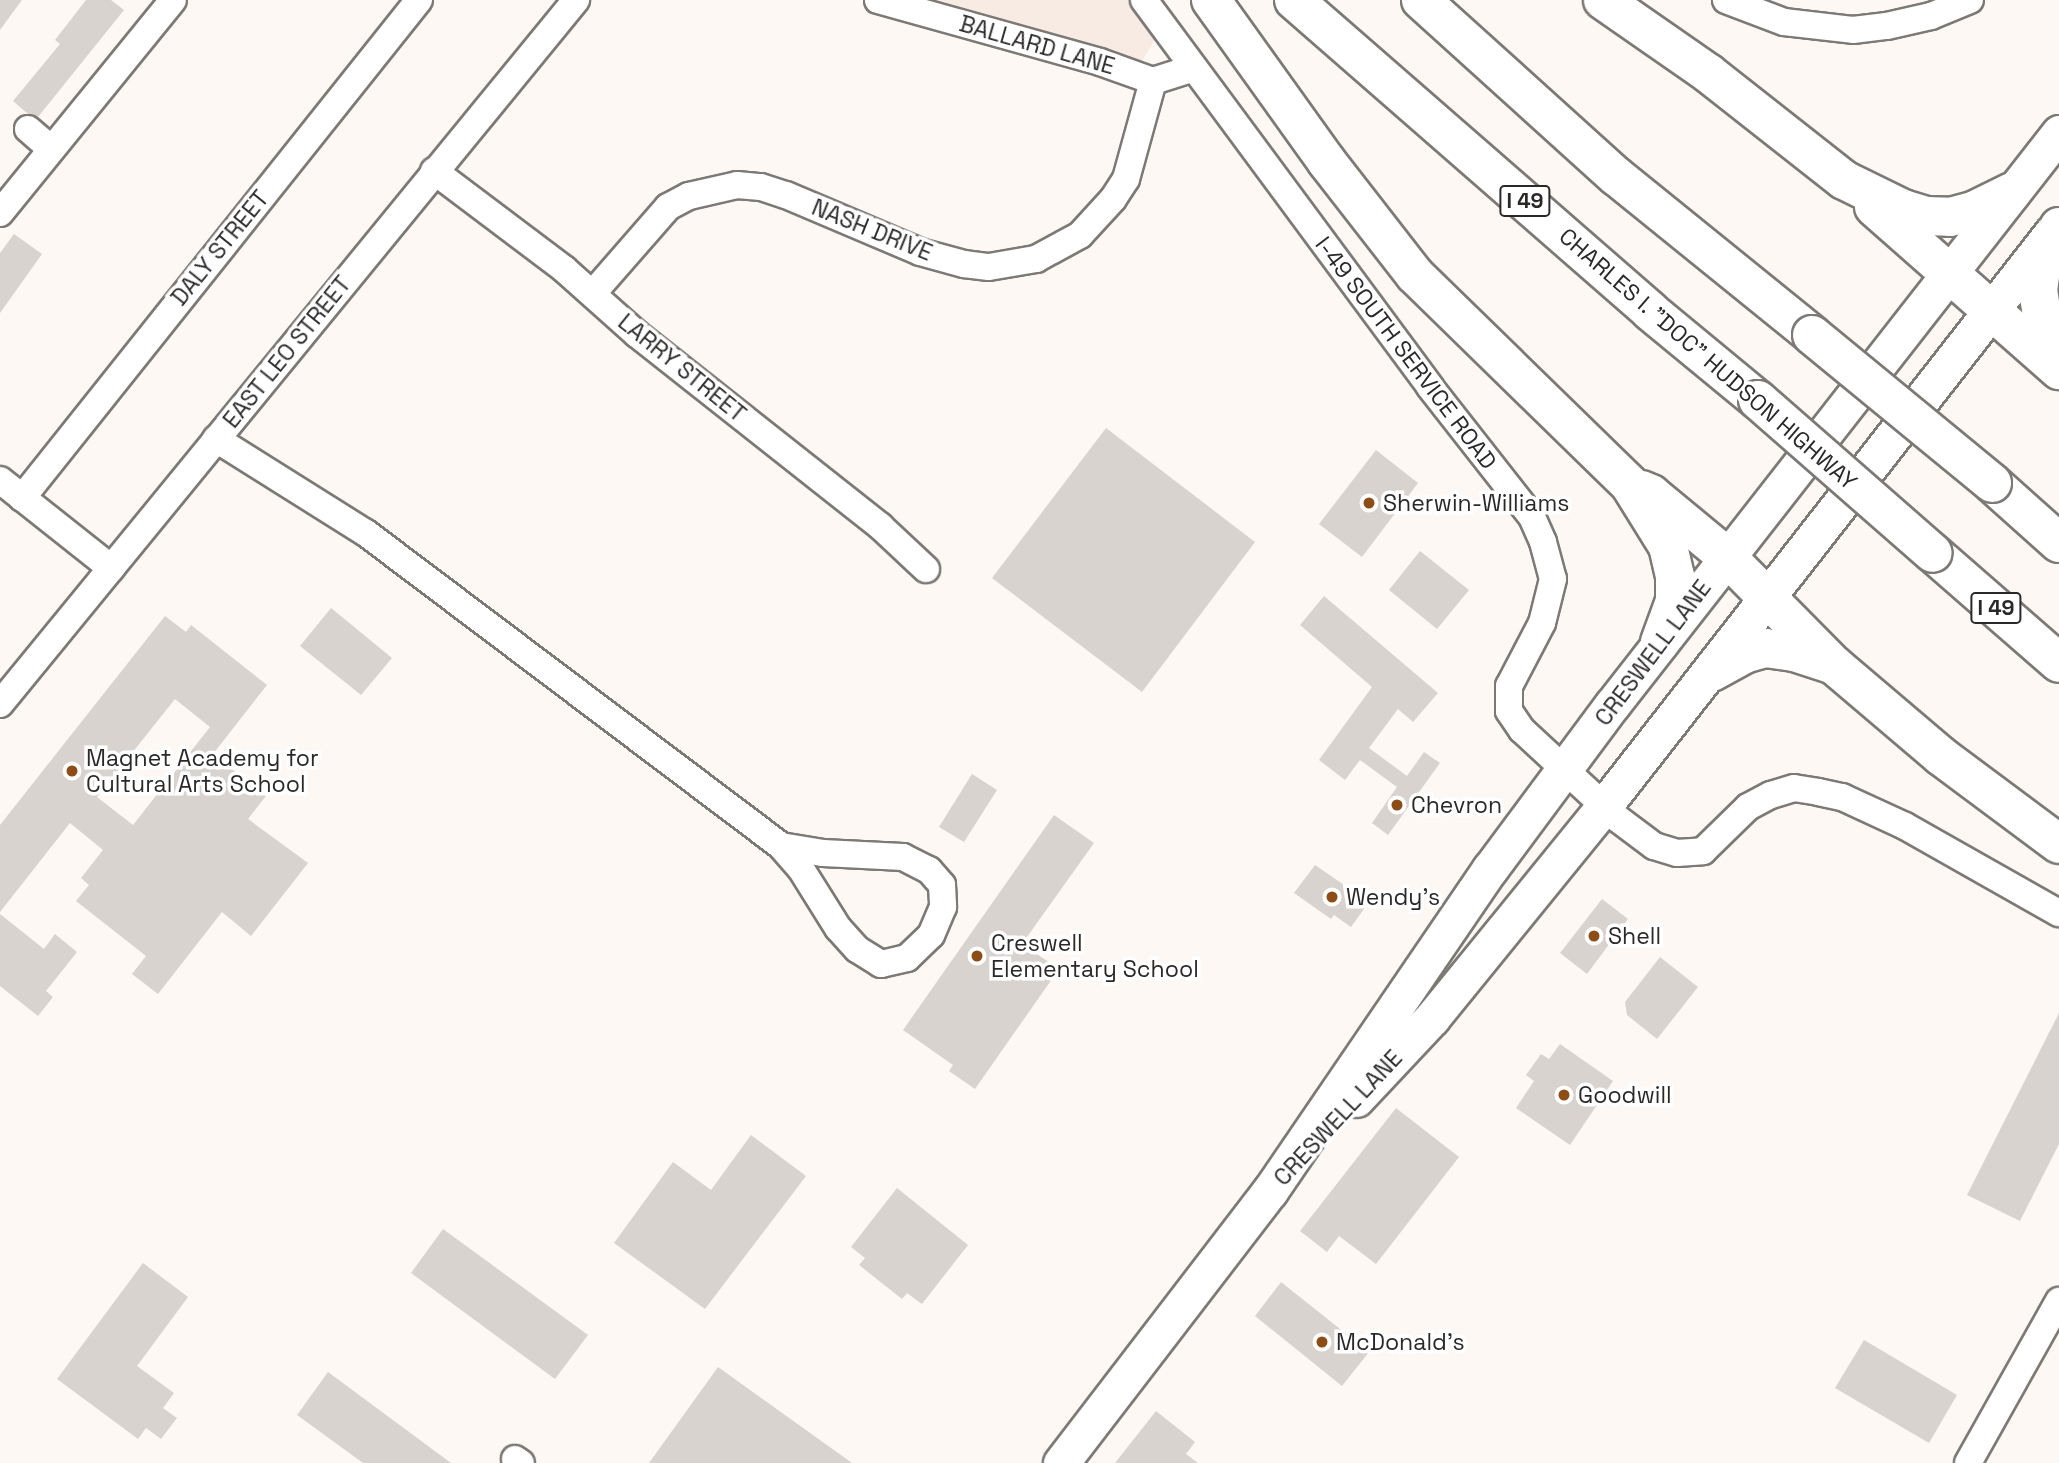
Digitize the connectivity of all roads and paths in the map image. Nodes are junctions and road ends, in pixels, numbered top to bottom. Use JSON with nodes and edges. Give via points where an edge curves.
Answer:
{"nodes":[{"id":1,"x":419,"y":0,"type":"edge"},
{"id":2,"x":576,"y":0,"type":"edge"},
{"id":3,"x":878,"y":0,"type":"edge"},
{"id":4,"x":1144,"y":0,"type":"edge"},
{"id":5,"x":1211,"y":0,"type":"edge"},
{"id":6,"x":1294,"y":0,"type":"edge"},
{"id":7,"x":1421,"y":0,"type":"edge"},
{"id":8,"x":1603,"y":0,"type":"edge"},
{"id":9,"x":1726,"y":0,"type":"edge"},
{"id":10,"x":1970,"y":0,"type":"edge"},
{"id":11,"x":170,"y":1,"type":"edge"},
{"id":12,"x":1194,"y":68,"type":"junction"},
{"id":13,"x":1153,"y":81,"type":"junction"},
{"id":14,"x":27,"y":129,"type":"dead end"},
{"id":15,"x":2059,"y":133,"type":"edge"},
{"id":16,"x":51,"y":149,"type":"junction"},
{"id":17,"x":435,"y":171,"type":"junction"},
{"id":18,"x":1844,"y":180,"type":"junction"},
{"id":19,"x":2012,"y":192,"type":"junction"},
{"id":20,"x":0,"y":213,"type":"edge"},
{"id":21,"x":2059,"y":225,"type":"edge"},
{"id":22,"x":1949,"y":274,"type":"junction"},
{"id":23,"x":593,"y":293,"type":"junction"},
{"id":24,"x":1991,"y":312,"type":"junction"},
{"id":25,"x":2059,"y":349,"type":"edge"},
{"id":26,"x":2059,"y":370,"type":"edge"},
{"id":27,"x":216,"y":439,"type":"junction"},
{"id":28,"x":0,"y":480,"type":"edge"},
{"id":29,"x":1630,"y":485,"type":"junction"},
{"id":30,"x":22,"y":498,"type":"junction"},
{"id":31,"x":2059,"y":543,"type":"edge"},
{"id":32,"x":1727,"y":557,"type":"junction"},
{"id":33,"x":111,"y":568,"type":"junction"},
{"id":34,"x":926,"y":569,"type":"dead end"},
{"id":35,"x":1768,"y":598,"type":"junction"},
{"id":36,"x":1660,"y":642,"type":"junction"},
{"id":37,"x":2059,"y":663,"type":"edge"},
{"id":38,"x":1834,"y":665,"type":"junction"},
{"id":39,"x":1712,"y":671,"type":"junction"},
{"id":40,"x":0,"y":704,"type":"edge"},
{"id":41,"x":1565,"y":769,"type":"junction"},
{"id":42,"x":1604,"y":806,"type":"junction"},
{"id":43,"x":2059,"y":844,"type":"edge"},
{"id":44,"x":781,"y":846,"type":"junction"},
{"id":45,"x":2059,"y":913,"type":"edge"},
{"id":46,"x":1270,"y":1191,"type":"junction"},
{"id":47,"x":2059,"y":1301,"type":"edge"},
{"id":48,"x":1061,"y":1463,"type":"edge"},
{"id":49,"x":1968,"y":1463,"type":"edge"}],
"edges":[{"from":1,"to":30,"type":"street","name":"DALY STREET"},
{"from":2,"to":17,"type":"street","name":"EAST LEO STREET"},
{"from":3,"to":13,"type":"street","name":"BALLARD LANE"},
{"from":4,"to":12,"type":"street","name":"I-49 SOUTH SERVICE ROAD"},
{"from":5,"to":29,"type":"highway","via":[[1415,275]]},
{"from":6,"to":37,"type":"highway","name":"CHARLES I. \"DOC\" HUDSON HIGHWAY","number":"I 49","bridge":true},
{"from":7,"to":31,"type":"highway","bridge":true,"via":[[1616,176]]},
{"from":8,"to":18,"type":"highway","via":[[1708,73]]},
{"from":9,"to":10,"type":"street","via":[[1784,22],[1853,30],[1931,16]]},
{"from":11,"to":16,"type":"street"},
{"from":12,"to":13,"type":"street"},
{"from":12,"to":41,"type":"street","name":"I-49 SOUTH SERVICE ROAD","via":[[1532,517],[1553,579],[1542,623],[1509,686],[1509,711],[1522,730]]},
{"from":13,"to":23,"type":"street","name":"NASH DRIVE","via":[[1126,179],[1098,218],[1059,249],[1036,259],[989,267],[964,264],[920,252],[786,195],[737,185],[689,195],[667,207]]},
{"from":14,"to":16,"type":"street"},
{"from":15,"to":19,"type":"main road","name":"CRESWELL LANE"},
{"from":16,"to":20,"type":"street"},
{"from":17,"to":23,"type":"street","name":"LARRY STREET"},
{"from":17,"to":27,"type":"street","name":"EAST LEO STREET"},
{"from":18,"to":19,"type":"highway","via":[[1926,216],[1950,217],[1973,211]]},
{"from":18,"to":22,"type":"highway"},
{"from":19,"to":22,"type":"main road","name":"CRESWELL LANE"},
{"from":21,"to":24,"type":"main road","name":"CRESWELL LANE"},
{"from":21,"to":25,"type":"highway","via":[[2041,269],[2038,290],[2042,315]]},
{"from":22,"to":24,"type":"highway"},
{"from":22,"to":32,"type":"main road","name":"CRESWELL LANE"},
{"from":23,"to":34,"type":"street","name":"LARRY STREET","via":[[637,334],[880,526]]},
{"from":24,"to":26,"type":"highway"},
{"from":24,"to":35,"type":"main road","name":"CRESWELL LANE"},
{"from":27,"to":33,"type":"street","name":"EAST LEO STREET"},
{"from":27,"to":44,"type":"street","via":[[366,533]]},
{"from":28,"to":30,"type":"street"},
{"from":29,"to":32,"type":"highway","via":[[1651,494]]},
{"from":29,"to":36,"type":"highway","via":[[1668,546],[1675,576],[1675,601]]},
{"from":30,"to":33,"type":"street"},
{"from":32,"to":35,"type":"highway"},
{"from":32,"to":36,"type":"main road","name":"CRESWELL LANE"},
{"from":33,"to":40,"type":"street","name":"EAST LEO STREET"},
{"from":35,"to":38,"type":"highway"},
{"from":35,"to":39,"type":"main road","name":"CRESWELL LANE"},
{"from":36,"to":41,"type":"main road","name":"CRESWELL LANE"},
{"from":38,"to":39,"type":"highway","via":[[1765,648]]},
{"from":38,"to":43,"type":"highway","via":[[1941,756]]},
{"from":39,"to":42,"type":"main road","name":"CRESWELL LANE"},
{"from":41,"to":42,"type":"street","name":"I-49 SOUTH SERVICE ROAD"},
{"from":41,"to":46,"type":"main road","name":"CRESWELL LANE","via":[[1490,869]]},
{"from":42,"to":45,"type":"street","name":"I-49 SOUTH SERVICE ROAD","via":[[1654,846],[1676,853],[1703,851],[1748,807],[1770,795],[1794,788],[1842,797],[1905,826]]},
{"from":42,"to":46,"type":"main road","name":"CRESWELL LANE","via":[[1432,1018]]},
{"from":44,"to":44,"type":"street","via":[[903,857],[929,870],[942,885],[943,907],[930,935],[906,958],[881,964],[857,949],[838,928]]},
{"from":46,"to":48,"type":"main road","name":"CRESWELL LANE"},
{"from":47,"to":49,"type":"street"}]}
